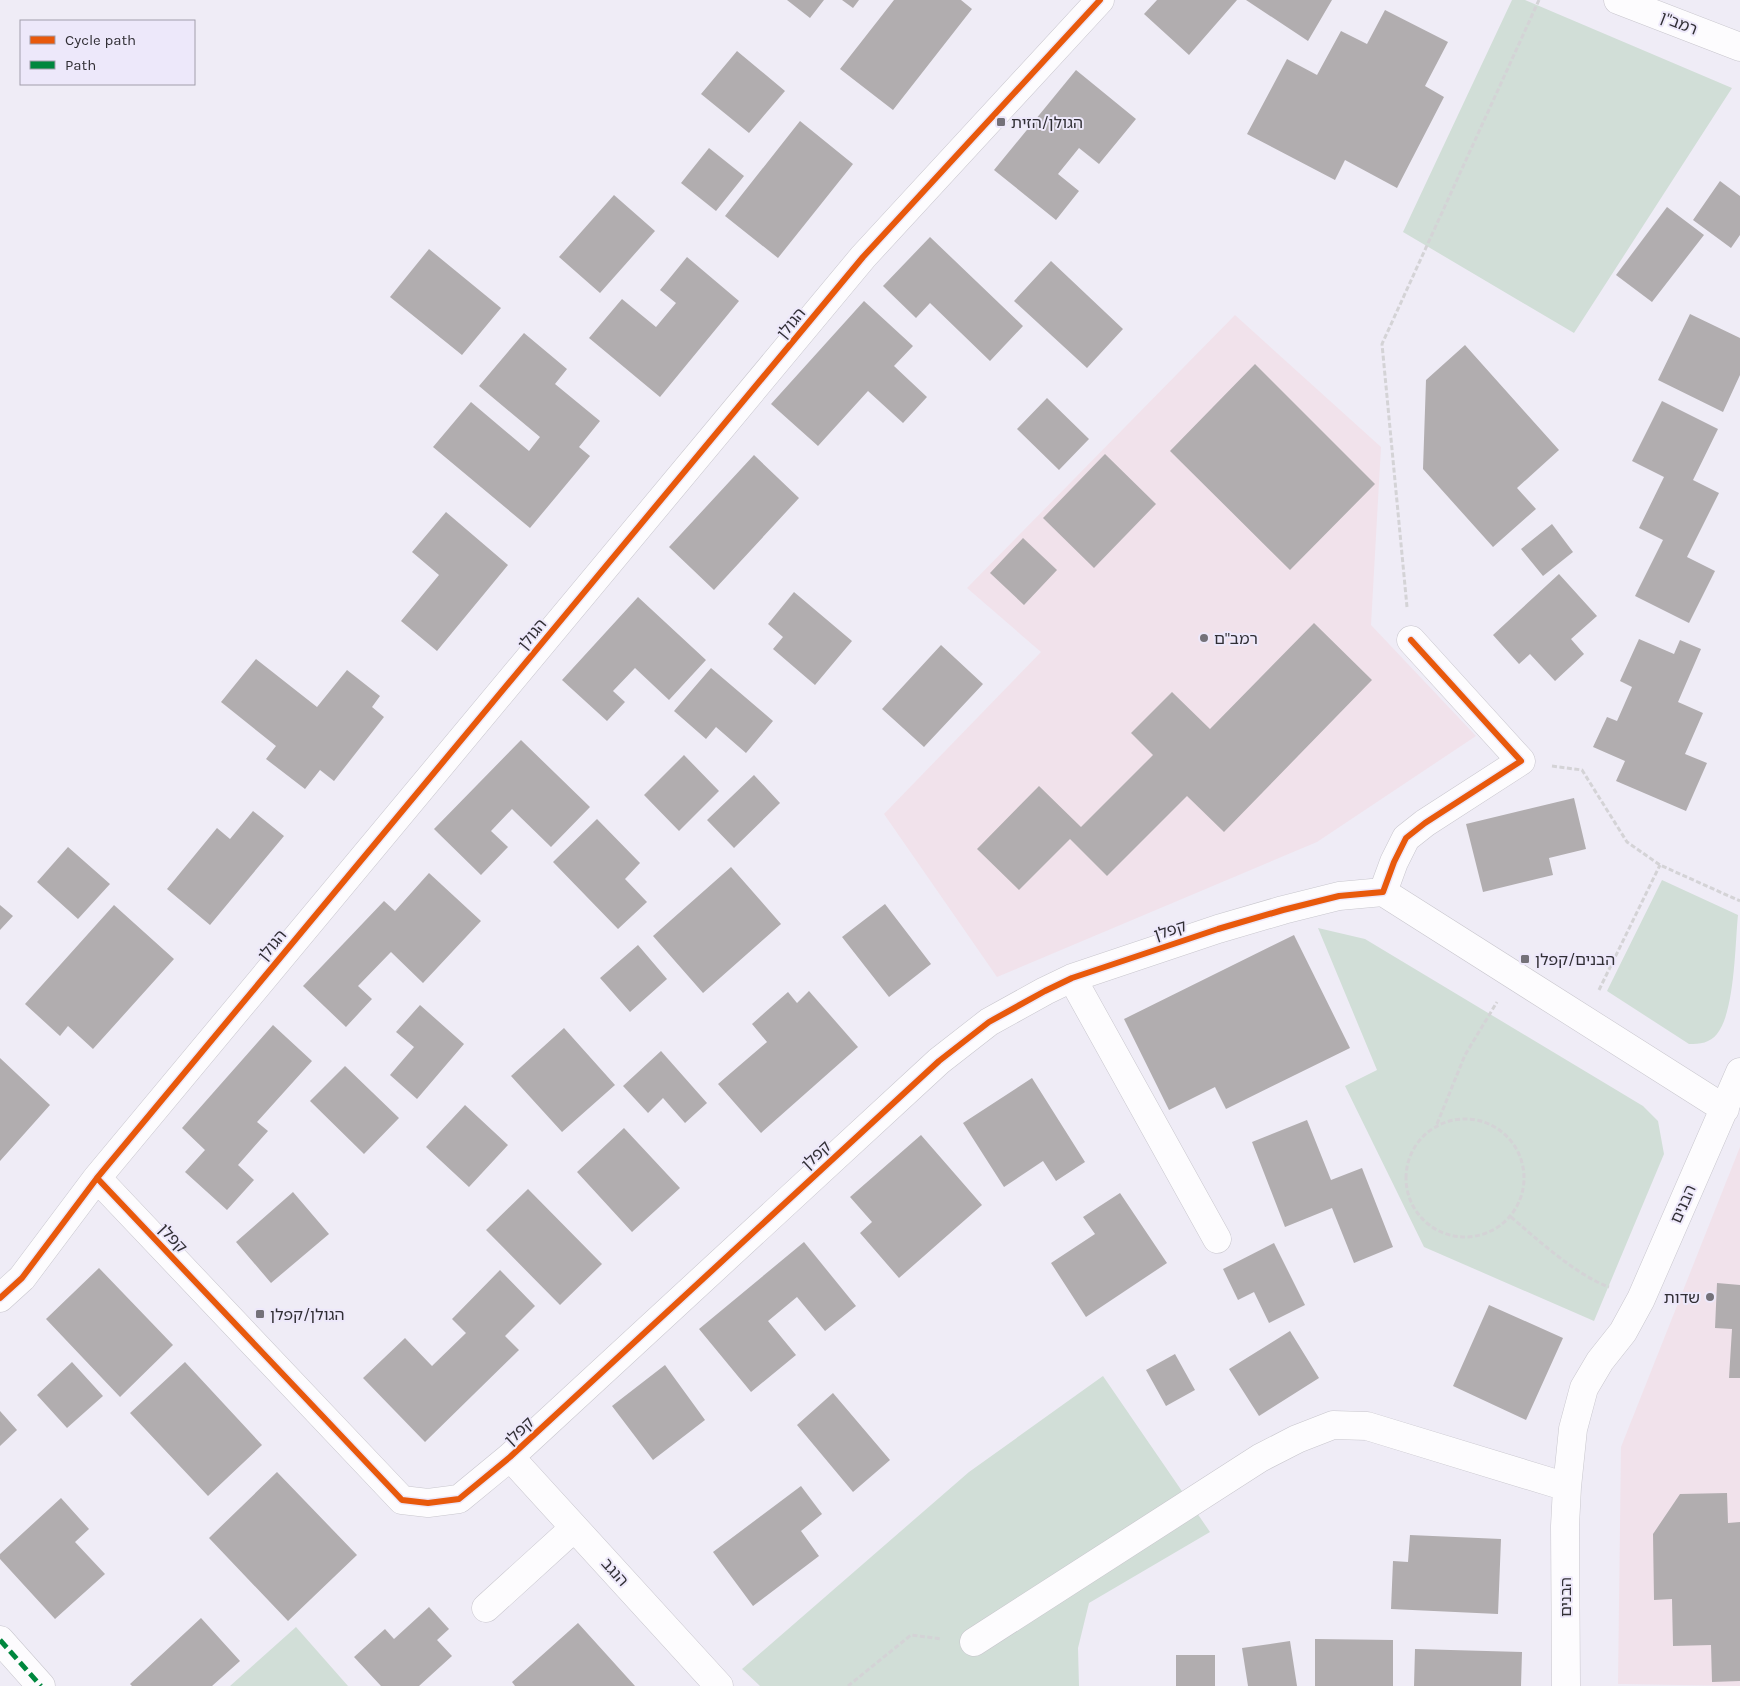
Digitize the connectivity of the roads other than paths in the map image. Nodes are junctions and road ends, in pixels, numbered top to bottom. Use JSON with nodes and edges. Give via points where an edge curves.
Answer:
{"nodes":[{"id":1,"x":1100,"y":0,"type":"edge"},
{"id":2,"x":1618,"y":0,"type":"edge"},
{"id":3,"x":1740,"y":47,"type":"edge"},
{"id":4,"x":1410,"y":640,"type":"road end"},
{"id":5,"x":1383,"y":892,"type":"junction"},
{"id":6,"x":1072,"y":978,"type":"junction"},
{"id":7,"x":1740,"y":1072,"type":"edge"},
{"id":8,"x":1725,"y":1109,"type":"junction"},
{"id":9,"x":97,"y":1178,"type":"junction"},
{"id":10,"x":1217,"y":1239,"type":"dead end"},
{"id":11,"x":0,"y":1298,"type":"edge"},
{"id":12,"x":510,"y":1457,"type":"junction"},
{"id":13,"x":1567,"y":1487,"type":"junction"},
{"id":14,"x":574,"y":1528,"type":"junction"},
{"id":15,"x":486,"y":1608,"type":"dead end"},
{"id":16,"x":0,"y":1640,"type":"edge"},
{"id":17,"x":974,"y":1642,"type":"road end"},
{"id":18,"x":40,"y":1686,"type":"edge"},
{"id":19,"x":719,"y":1686,"type":"edge"},
{"id":20,"x":1566,"y":1686,"type":"edge"}],
"edges":[{"from":1,"to":9,"type":"street","name":"הגולן","via":[[864,258]]},
{"from":2,"to":3,"type":"street","name":"רמב\"ן"},
{"from":4,"to":5,"type":"street","via":[[1521,761],[1425,822],[1406,838]]},
{"from":5,"to":6,"type":"street","name":"קפלן","via":[[1339,896],[1283,910]]},
{"from":5,"to":8,"type":"street"},
{"from":6,"to":10,"type":"street"},
{"from":6,"to":12,"type":"street","name":"קפלן","via":[[989,1022],[939,1060]]},
{"from":7,"to":8,"type":"street","name":"הבנים"},
{"from":8,"to":13,"type":"street","name":"הבנים","via":[[1641,1299],[1623,1332],[1584,1388],[1573,1429]]},
{"from":9,"to":11,"type":"street","name":"הגולן","via":[[22,1278]]},
{"from":9,"to":12,"type":"street","name":"קפלן","via":[[402,1500],[428,1503],[459,1499]]},
{"from":12,"to":14,"type":"street","name":"הנגב"},
{"from":13,"to":17,"type":"street","via":[[1367,1426],[1333,1425],[1260,1458]]},
{"from":13,"to":20,"type":"street","name":"הבנים"},
{"from":14,"to":15,"type":"street"},
{"from":14,"to":19,"type":"street","name":"הנגב"},
{"from":16,"to":18,"type":"street"}]}
